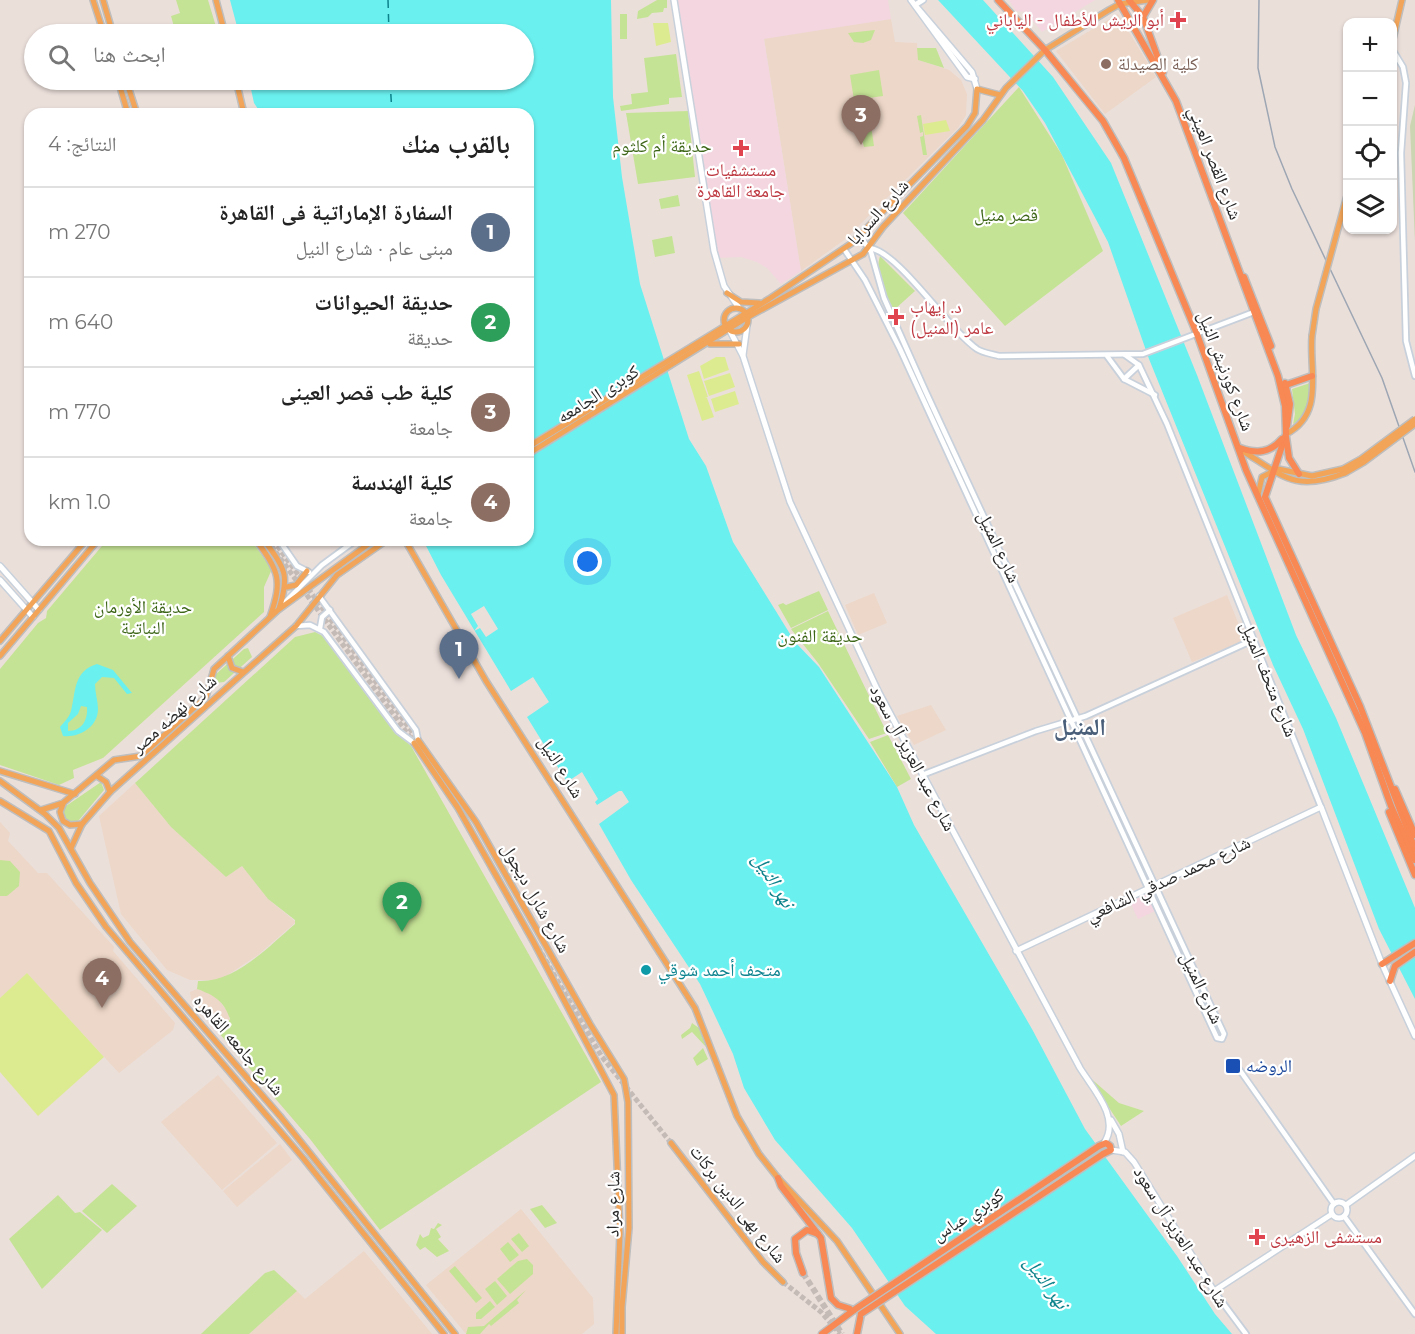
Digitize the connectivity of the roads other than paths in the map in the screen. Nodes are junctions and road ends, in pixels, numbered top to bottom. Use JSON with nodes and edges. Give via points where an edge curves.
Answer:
{"nodes":[{"id":1,"x":93,"y":0,"type":"edge"},
{"id":2,"x":103,"y":0,"type":"edge"},
{"id":3,"x":216,"y":0,"type":"edge"},
{"id":4,"x":674,"y":0,"type":"edge"},
{"id":5,"x":923,"y":0,"type":"edge"},
{"id":6,"x":999,"y":0,"type":"edge"},
{"id":7,"x":1148,"y":0,"type":"edge"},
{"id":8,"x":1154,"y":0,"type":"edge"},
{"id":9,"x":1402,"y":0,"type":"edge"},
{"id":10,"x":1131,"y":1,"type":"edge"},
{"id":11,"x":1119,"y":2,"type":"edge"},
{"id":12,"x":913,"y":3,"type":"edge"},
{"id":13,"x":1143,"y":17,"type":"junction"},
{"id":14,"x":1397,"y":22,"type":"edge"},
{"id":15,"x":101,"y":24,"type":"edge"},
{"id":16,"x":110,"y":24,"type":"edge"},
{"id":17,"x":222,"y":24,"type":"edge"},
{"id":18,"x":1045,"y":50,"type":"junction"},
{"id":19,"x":1397,"y":57,"type":"edge"},
{"id":20,"x":1163,"y":75,"type":"junction"},
{"id":21,"x":978,"y":89,"type":"junction"},
{"id":22,"x":121,"y":90,"type":"edge"},
{"id":23,"x":129,"y":90,"type":"edge"},
{"id":24,"x":238,"y":90,"type":"edge"},
{"id":25,"x":1000,"y":95,"type":"junction"},
{"id":26,"x":126,"y":108,"type":"edge"},
{"id":27,"x":135,"y":108,"type":"edge"},
{"id":28,"x":243,"y":108,"type":"edge"},
{"id":29,"x":1343,"y":207,"type":"edge"},
{"id":30,"x":860,"y":236,"type":"junction"},
{"id":31,"x":869,"y":248,"type":"junction"},
{"id":32,"x":844,"y":249,"type":"junction"},
{"id":33,"x":852,"y":261,"type":"junction"},
{"id":34,"x":1236,"y":263,"type":"junction"},
{"id":35,"x":876,"y":275,"type":"junction"},
{"id":36,"x":865,"y":280,"type":"junction"},
{"id":37,"x":727,"y":293,"type":"junction"},
{"id":38,"x":764,"y":302,"type":"junction"},
{"id":39,"x":739,"y":308,"type":"junction"},
{"id":40,"x":1254,"y":312,"type":"junction"},
{"id":41,"x":747,"y":315,"type":"junction"},
{"id":42,"x":747,"y":326,"type":"junction"},
{"id":43,"x":728,"y":329,"type":"junction"},
{"id":44,"x":1197,"y":334,"type":"junction"},
{"id":45,"x":705,"y":345,"type":"junction"},
{"id":46,"x":739,"y":345,"type":"junction"},
{"id":47,"x":1125,"y":355,"type":"junction"},
{"id":48,"x":743,"y":356,"type":"junction"},
{"id":49,"x":1107,"y":356,"type":"junction"},
{"id":50,"x":681,"y":357,"type":"junction"},
{"id":51,"x":1139,"y":365,"type":"junction"},
{"id":52,"x":1312,"y":376,"type":"junction"},
{"id":53,"x":1415,"y":376,"type":"edge"},
{"id":54,"x":1124,"y":379,"type":"junction"},
{"id":55,"x":1286,"y":385,"type":"junction"},
{"id":56,"x":1155,"y":395,"type":"junction"},
{"id":57,"x":1415,"y":419,"type":"edge"},
{"id":58,"x":1415,"y":424,"type":"edge"},
{"id":59,"x":1286,"y":432,"type":"junction"},
{"id":60,"x":534,"y":443,"type":"edge"},
{"id":61,"x":1240,"y":449,"type":"junction"},
{"id":62,"x":534,"y":450,"type":"edge"},
{"id":63,"x":1272,"y":471,"type":"junction"},
{"id":64,"x":1344,"y":471,"type":"junction"},
{"id":65,"x":1299,"y":474,"type":"junction"},
{"id":66,"x":1258,"y":495,"type":"junction"},
{"id":67,"x":81,"y":546,"type":"edge"},
{"id":68,"x":93,"y":546,"type":"edge"},
{"id":69,"x":260,"y":546,"type":"edge"},
{"id":70,"x":268,"y":546,"type":"edge"},
{"id":71,"x":283,"y":546,"type":"edge"},
{"id":72,"x":347,"y":546,"type":"edge"},
{"id":73,"x":365,"y":546,"type":"edge"},
{"id":74,"x":378,"y":546,"type":"edge"},
{"id":75,"x":408,"y":546,"type":"edge"},
{"id":76,"x":0,"y":566,"type":"edge"},
{"id":77,"x":307,"y":571,"type":"junction"},
{"id":78,"x":314,"y":574,"type":"junction"},
{"id":79,"x":0,"y":580,"type":"edge"},
{"id":80,"x":287,"y":587,"type":"junction"},
{"id":81,"x":319,"y":596,"type":"junction"},
{"id":82,"x":32,"y":603,"type":"junction"},
{"id":83,"x":26,"y":610,"type":"junction"},
{"id":84,"x":39,"y":610,"type":"junction"},
{"id":85,"x":279,"y":610,"type":"junction"},
{"id":86,"x":330,"y":610,"type":"junction"},
{"id":87,"x":33,"y":617,"type":"junction"},
{"id":88,"x":270,"y":618,"type":"junction"},
{"id":89,"x":296,"y":626,"type":"junction"},
{"id":90,"x":320,"y":628,"type":"junction"},
{"id":91,"x":1254,"y":640,"type":"junction"},
{"id":92,"x":0,"y":641,"type":"edge"},
{"id":93,"x":0,"y":656,"type":"edge"},
{"id":94,"x":228,"y":656,"type":"junction"},
{"id":95,"x":243,"y":672,"type":"junction"},
{"id":96,"x":1075,"y":719,"type":"junction"},
{"id":97,"x":416,"y":741,"type":"junction"},
{"id":98,"x":0,"y":771,"type":"edge"},
{"id":99,"x":922,"y":775,"type":"junction"},
{"id":100,"x":97,"y":776,"type":"junction"},
{"id":101,"x":1385,"y":780,"type":"junction"},
{"id":102,"x":2,"y":784,"type":"edge"},
{"id":103,"x":110,"y":792,"type":"junction"},
{"id":104,"x":75,"y":794,"type":"junction"},
{"id":105,"x":0,"y":801,"type":"edge"},
{"id":106,"x":63,"y":802,"type":"junction"},
{"id":107,"x":1320,"y":807,"type":"junction"},
{"id":108,"x":41,"y":810,"type":"junction"},
{"id":109,"x":82,"y":824,"type":"junction"},
{"id":110,"x":1415,"y":835,"type":"edge"},
{"id":111,"x":70,"y":849,"type":"junction"},
{"id":112,"x":1415,"y":849,"type":"edge"},
{"id":113,"x":1415,"y":860,"type":"edge"},
{"id":114,"x":1415,"y":875,"type":"edge"},
{"id":115,"x":1152,"y":886,"type":"junction"},
{"id":116,"x":1415,"y":943,"type":"edge"},
{"id":117,"x":1016,"y":951,"type":"junction"},
{"id":118,"x":1415,"y":952,"type":"edge"},
{"id":119,"x":1388,"y":960,"type":"junction"},
{"id":120,"x":1396,"y":966,"type":"junction"},
{"id":121,"x":1390,"y":981,"type":"junction"},
{"id":122,"x":174,"y":992,"type":"junction"},
{"id":123,"x":167,"y":998,"type":"junction"},
{"id":124,"x":1415,"y":1036,"type":"edge"},
{"id":125,"x":613,"y":1061,"type":"junction"},
{"id":126,"x":601,"y":1068,"type":"junction"},
{"id":127,"x":1239,"y":1069,"type":"dead end"},
{"id":128,"x":622,"y":1075,"type":"joint"},
{"id":129,"x":609,"y":1083,"type":"joint"},
{"id":130,"x":616,"y":1102,"type":"junction"},
{"id":131,"x":628,"y":1102,"type":"junction"},
{"id":132,"x":280,"y":1116,"type":"junction"},
{"id":133,"x":1110,"y":1119,"type":"junction"},
{"id":134,"x":273,"y":1122,"type":"junction"},
{"id":135,"x":671,"y":1143,"type":"tunnel mouth"},
{"id":136,"x":1102,"y":1145,"type":"junction"},
{"id":137,"x":1110,"y":1150,"type":"junction"},
{"id":138,"x":1123,"y":1152,"type":"junction"},
{"id":139,"x":1415,"y":1156,"type":"edge"},
{"id":140,"x":778,"y":1178,"type":"junction"},
{"id":141,"x":1334,"y":1204,"type":"junction"},
{"id":142,"x":1346,"y":1205,"type":"junction"},
{"id":143,"x":1332,"y":1214,"type":"junction"},
{"id":144,"x":1344,"y":1216,"type":"junction"},
{"id":145,"x":819,"y":1234,"type":"junction"},
{"id":146,"x":803,"y":1273,"type":"tunnel mouth"},
{"id":147,"x":783,"y":1282,"type":"tunnel mouth"},
{"id":148,"x":1215,"y":1291,"type":"junction"},
{"id":149,"x":854,"y":1310,"type":"junction"},
{"id":150,"x":1415,"y":1314,"type":"edge"},
{"id":151,"x":444,"y":1334,"type":"edge"},
{"id":152,"x":455,"y":1334,"type":"edge"},
{"id":153,"x":616,"y":1334,"type":"edge"},
{"id":154,"x":622,"y":1334,"type":"edge"},
{"id":155,"x":822,"y":1334,"type":"edge"},
{"id":156,"x":857,"y":1334,"type":"edge"},
{"id":157,"x":900,"y":1334,"type":"edge"},
{"id":158,"x":1246,"y":1334,"type":"edge"}],
"edges":[{"from":1,"to":15,"type":"main road"},
{"from":2,"to":16,"type":"main road"},
{"from":3,"to":17,"type":"main road"},
{"from":4,"to":37,"type":"main road","via":[[711,236]]},
{"from":5,"to":12,"type":"main road"},
{"from":6,"to":18,"type":"highway","name":"شارع كورنيش النيل"},
{"from":7,"to":10,"type":"main road"},
{"from":8,"to":13,"type":"highway"},
{"from":9,"to":14,"type":"main road"},
{"from":10,"to":11,"type":"main road"},
{"from":10,"to":13,"type":"highway","name":"شارع القصر العيني"},
{"from":11,"to":18,"type":"main road","name":"شارع السرايا"},
{"from":11,"to":20,"type":"highway","name":"شارع القصر العيني"},
{"from":12,"to":21,"type":"main road","name":"شارع السرايا","via":[[967,77],[975,79]]},
{"from":13,"to":20,"type":"highway","name":"شارع القصر العيني"},
{"from":18,"to":25,"type":"main road","name":"شارع السرايا"},
{"from":18,"to":44,"type":"highway","name":"شارع كورنيش النيل","via":[[1116,142]]},
{"from":19,"to":53,"type":"street","via":[[1406,83],[1401,153],[1406,341]]},
{"from":20,"to":34,"type":"highway","name":"شارع القصر العيني"},
{"from":21,"to":25,"type":"main road"},
{"from":21,"to":30,"type":"main road","name":"شارع السرايا","via":[[975,113],[967,126]]},
{"from":22,"to":26,"type":"main road"},
{"from":23,"to":27,"type":"main road"},
{"from":24,"to":28,"type":"main road"},
{"from":25,"to":31,"type":"main road","name":"شارع السرايا","via":[[983,120],[883,227]]},
{"from":29,"to":52,"type":"main road","bridge":true,"via":[[1316,309]]},
{"from":30,"to":31,"type":"street","name":"شارع المنيل"},
{"from":30,"to":32,"type":"main road","name":"شارع السرايا"},
{"from":31,"to":33,"type":"main road","name":"شارع السرايا"},
{"from":31,"to":35,"type":"street","name":"شارع المنيل"},
{"from":31,"to":49,"type":"street","via":[[886,255],[978,350],[999,356]]},
{"from":32,"to":33,"type":"street","name":"شارع المنيل"},
{"from":32,"to":38,"type":"main road","name":"شارع السرايا"},
{"from":33,"to":36,"type":"street","name":"شارع المنيل"},
{"from":33,"to":41,"type":"main road","name":"شارع السرايا"},
{"from":34,"to":40,"type":"highway","name":"شارع القصر العيني"},
{"from":34,"to":55,"type":"highway","name":"شارع القصر العيني"},
{"from":35,"to":36,"type":"street"},
{"from":35,"to":96,"type":"street","name":"شارع المنيل"},
{"from":36,"to":96,"type":"street","name":"شارع المنيل"},
{"from":37,"to":38,"type":"main road","via":[[746,303]]},
{"from":37,"to":39,"type":"main road"},
{"from":38,"to":41,"type":"main road","name":"شارع السرايا"},
{"from":39,"to":41,"type":"main road"},
{"from":39,"to":43,"type":"main road","via":[[727,313]]},
{"from":40,"to":44,"type":"street"},
{"from":40,"to":59,"type":"highway","name":"شارع القصر العيني","via":[[1283,391]]},
{"from":41,"to":42,"type":"main road"},
{"from":41,"to":43,"type":"main road","name":"شارع السرايا"},
{"from":42,"to":43,"type":"main road","via":[[740,332]]},
{"from":42,"to":48,"type":"main road","name":"شارع عبد العزيز آل سعود"},
{"from":43,"to":45,"type":"main road","name":"شارع السرايا"},
{"from":43,"to":46,"type":"main road","name":"شارع عبد العزيز آل سعود"},
{"from":43,"to":50,"type":"main road","name":"شارع السرايا"},
{"from":44,"to":47,"type":"street","via":[[1143,354]]},
{"from":44,"to":61,"type":"highway","name":"شارع كورنيش النيل"},
{"from":45,"to":46,"type":"main road"},
{"from":45,"to":50,"type":"main road","name":"شارع السرايا"},
{"from":46,"to":48,"type":"main road","name":"شارع عبد العزيز آل سعود"},
{"from":47,"to":49,"type":"street"},
{"from":47,"to":51,"type":"street","name":"شارع متحف المنيل"},
{"from":48,"to":99,"type":"main road","name":"شارع عبد العزيز آل سعود","via":[[790,502],[874,683]]},
{"from":49,"to":54,"type":"street"},
{"from":50,"to":60,"type":"main road","name":"كوبرى الجامعه"},
{"from":50,"to":62,"type":"main road","name":"كوبرى الجامعه"},
{"from":51,"to":54,"type":"street"},
{"from":51,"to":56,"type":"street","name":"شارع متحف المنيل"},
{"from":52,"to":55,"type":"highway"},
{"from":52,"to":59,"type":"main road","via":[[1310,410],[1304,421]]},
{"from":54,"to":56,"type":"street"},
{"from":55,"to":59,"type":"highway","name":"شارع القصر العيني","via":[[1290,413]]},
{"from":56,"to":91,"type":"street","name":"شارع متحف المنيل"},
{"from":57,"to":64,"type":"main road","bridge":true},
{"from":58,"to":64,"type":"main road","bridge":true,"via":[[1364,462]]},
{"from":59,"to":61,"type":"highway","via":[[1278,444],[1266,451]]},
{"from":59,"to":63,"type":"highway","name":"شارع القصر العيني"},
{"from":59,"to":65,"type":"highway","via":[[1289,458]]},
{"from":61,"to":63,"type":"main road"},
{"from":61,"to":66,"type":"highway","name":"شارع كورنيش النيل"},
{"from":63,"to":64,"type":"main road","via":[[1309,483]]},
{"from":63,"to":65,"type":"main road"},
{"from":63,"to":66,"type":"main road","via":[[1260,480]]},
{"from":63,"to":101,"type":"highway","via":[[1266,500],[1360,706]]},
{"from":64,"to":65,"type":"main road"},
{"from":66,"to":101,"type":"highway","name":"شارع كورنيش النيل"},
{"from":67,"to":82,"type":"main road"},
{"from":68,"to":84,"type":"main road"},
{"from":69,"to":88,"type":"main road","via":[[275,566],[279,581]]},
{"from":70,"to":80,"type":"main road","via":[[282,567]]},
{"from":71,"to":77,"type":"street","via":[[297,566]]},
{"from":72,"to":78,"type":"street"},
{"from":73,"to":85,"type":"main road","name":"شارع نهضه مصر"},
{"from":74,"to":81,"type":"main road","name":"شارع نهضه مصر","via":[[342,571]]},
{"from":75,"to":140,"type":"main road","name":"شارع النيل","via":[[486,681],[695,1008],[737,1116]]},
{"from":76,"to":82,"type":"main road"},
{"from":77,"to":78,"type":"street"},
{"from":77,"to":80,"type":"main road","via":[[296,585]]},
{"from":78,"to":85,"type":"street"},
{"from":79,"to":83,"type":"main road"},
{"from":80,"to":85,"type":"main road"},
{"from":81,"to":86,"type":"street"},
{"from":81,"to":89,"type":"main road","name":"شارع نهضه مصر"},
{"from":82,"to":83,"type":"main road"},
{"from":82,"to":84,"type":"main road"},
{"from":83,"to":87,"type":"main road"},
{"from":83,"to":92,"type":"main road"},
{"from":84,"to":87,"type":"main road"},
{"from":85,"to":88,"type":"main road","name":"شارع نهضه مصر"},
{"from":86,"to":90,"type":"street","via":[[322,616]]},
{"from":86,"to":97,"type":"street","via":[[416,730]]},
{"from":87,"to":93,"type":"main road"},
{"from":88,"to":94,"type":"main road","name":"شارع نهضه مصر"},
{"from":89,"to":90,"type":"street"},
{"from":89,"to":95,"type":"main road","name":"شارع نهضه مصر"},
{"from":90,"to":97,"type":"street","via":[[398,731]]},
{"from":91,"to":96,"type":"street"},
{"from":91,"to":107,"type":"street","name":"شارع متحف المنيل"},
{"from":94,"to":95,"type":"main road","via":[[232,668]]},
{"from":94,"to":100,"type":"main road","name":"شارع نهضه مصر","via":[[214,669],[207,697],[141,756],[114,760]]},
{"from":95,"to":103,"type":"main road","name":"شارع نهضه مصر"},
{"from":96,"to":99,"type":"street"},
{"from":96,"to":115,"type":"street","name":"شارع المنيل"},
{"from":97,"to":125,"type":"main road","name":"شارع شارل ديجول","via":[[476,822]]},
{"from":97,"to":126,"type":"main road","name":"شارع شارل ديجول","via":[[458,808]]},
{"from":98,"to":104,"type":"main road"},
{"from":99,"to":117,"type":"main road","name":"شارع عبد العزيز آل سعود"},
{"from":100,"to":103,"type":"main road","via":[[106,782]]},
{"from":100,"to":104,"type":"main road","name":"شارع نهضه مصر"},
{"from":101,"to":110,"type":"highway","via":[[1398,795]]},
{"from":101,"to":112,"type":"highway"},
{"from":101,"to":113,"type":"highway"},
{"from":101,"to":114,"type":"highway","via":[[1385,801]]},
{"from":102,"to":108,"type":"main road","name":"شارع جامعه القاهره"},
{"from":103,"to":109,"type":"main road","name":"شارع نهضه مصر"},
{"from":104,"to":106,"type":"main road","name":"شارع نهضه مصر"},
{"from":105,"to":123,"type":"main road","name":"شارع جامعه القاهره","via":[[49,831],[88,903]]},
{"from":106,"to":108,"type":"main road","name":"شارع نهضه مصر"},
{"from":106,"to":109,"type":"main road","via":[[63,821]]},
{"from":107,"to":115,"type":"main road","name":"شارع محمد صدقي الشافعي"},
{"from":107,"to":119,"type":"main road","name":"شارع متحف المنيل"},
{"from":108,"to":111,"type":"main road","name":"شارع جامعه القاهره","via":[[59,828]]},
{"from":109,"to":111,"type":"main road","name":"شارع نهضه مصر"},
{"from":111,"to":122,"type":"main road","name":"شارع جامعه القاهره","via":[[116,924]]},
{"from":115,"to":115,"type":"street","name":"شارع المنيل","via":[[1217,1038],[1222,1039],[1224,1034]]},
{"from":115,"to":117,"type":"main road","name":"شارع محمد صدقي الشافعي"},
{"from":116,"to":119,"type":"highway"},
{"from":117,"to":133,"type":"main road","name":"شارع عبد العزيز آل سعود"},
{"from":118,"to":120,"type":"highway"},
{"from":119,"to":120,"type":"highway","via":[[1387,966]]},
{"from":119,"to":121,"type":"main road","name":"شارع متحف المنيل"},
{"from":120,"to":121,"type":"highway"},
{"from":121,"to":124,"type":"main road","name":"شارع متحف المنيل"},
{"from":122,"to":123,"type":"main road"},
{"from":122,"to":132,"type":"main road","name":"شارع جامعه القاهره"},
{"from":123,"to":134,"type":"main road","name":"شارع جامعه القاهره"},
{"from":125,"to":126,"type":"main road"},
{"from":125,"to":128,"type":"main road","name":"شارع شارل ديجول"},
{"from":126,"to":129,"type":"main road","name":"شارع شارل ديجول"},
{"from":127,"to":141,"type":"street"},
{"from":128,"to":131,"type":"main road","name":"شارع مراد"},
{"from":129,"to":130,"type":"main road","name":"شارع مراد"},
{"from":130,"to":131,"type":"main road"},
{"from":130,"to":153,"type":"main road","name":"شارع مراد","via":[[620,1233]]},
{"from":131,"to":154,"type":"main road","name":"شارع مراد","via":[[629,1228]]},
{"from":132,"to":134,"type":"main road"},
{"from":132,"to":152,"type":"main road","name":"شارع جامعه القاهره"},
{"from":133,"to":136,"type":"main road","via":[[1110,1132]]},
{"from":133,"to":138,"type":"main road","name":"شارع عبد العزيز آل سعود"},
{"from":134,"to":151,"type":"main road","name":"شارع جامعه القاهره"},
{"from":135,"to":147,"type":"main road","name":"شارع بهى الدين بركات","via":[[706,1192]]},
{"from":136,"to":137,"type":"highway","via":[[1109,1144]]},
{"from":136,"to":149,"type":"highway","name":"كوبري عباس","bridge":true},
{"from":137,"to":138,"type":"main road","name":"شارع عبد العزيز آل سعود"},
{"from":137,"to":156,"type":"highway","name":"كوبري عباس","bridge":true,"via":[[861,1314]]},
{"from":138,"to":148,"type":"main road","name":"شارع عبد العزيز آل سعود","via":[[1134,1162]]},
{"from":139,"to":142,"type":"main road"},
{"from":140,"to":145,"type":"highway","via":[[780,1186]]},
{"from":140,"to":157,"type":"main road","name":"شارع النيل","via":[[837,1241]]},
{"from":141,"to":142,"type":"main road"},
{"from":141,"to":143,"type":"main road"},
{"from":142,"to":144,"type":"main road"},
{"from":143,"to":144,"type":"main road"},
{"from":143,"to":148,"type":"main road"},
{"from":144,"to":150,"type":"street"},
{"from":145,"to":146,"type":"highway","via":[[807,1230],[795,1239]]},
{"from":145,"to":149,"type":"highway","via":[[834,1301]]},
{"from":148,"to":158,"type":"street","name":"شارع عبد العزيز آل سعود"},
{"from":149,"to":155,"type":"highway","name":"كوبري عباس"}]}
